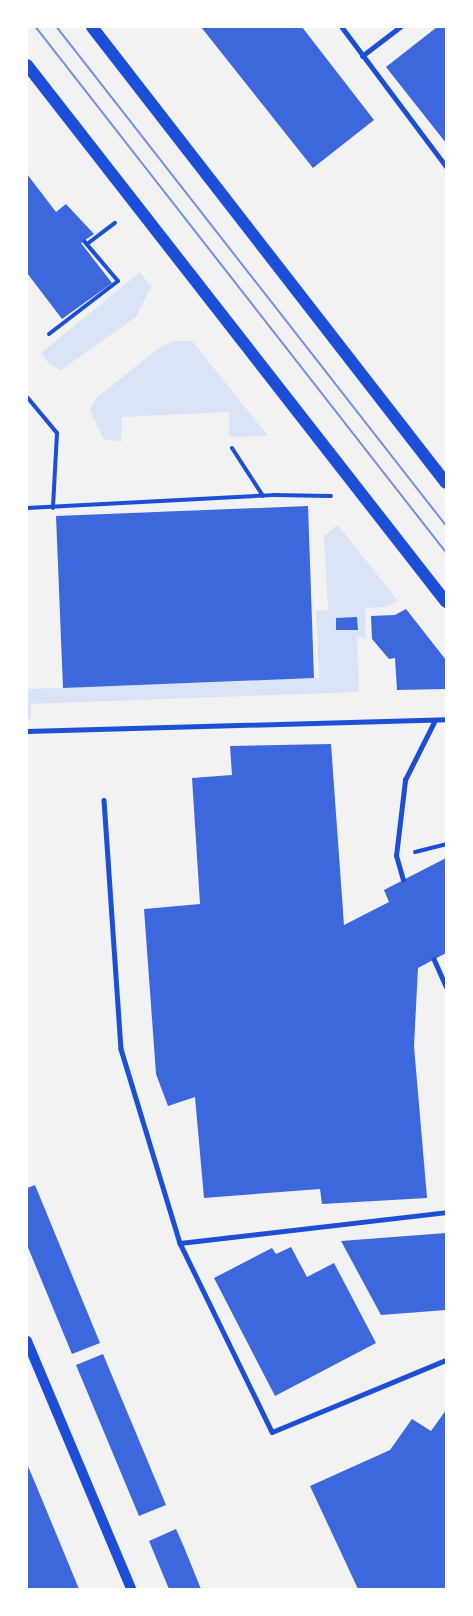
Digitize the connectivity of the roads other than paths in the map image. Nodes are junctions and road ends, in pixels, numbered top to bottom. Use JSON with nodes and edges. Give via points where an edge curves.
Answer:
{"nodes":[{"id":1,"x":92,"y":27,"type":"edge"},
{"id":2,"x":342,"y":27,"type":"edge"},
{"id":3,"x":400,"y":27,"type":"edge"},
{"id":4,"x":362,"y":56,"type":"junction"},
{"id":5,"x":27,"y":65,"type":"edge"},
{"id":6,"x":446,"y":166,"type":"edge"},
{"id":7,"x":446,"y":483,"type":"edge"},
{"id":8,"x":446,"y":602,"type":"edge"},
{"id":9,"x":446,"y":719,"type":"edge"},
{"id":10,"x":435,"y":722,"type":"junction"},
{"id":11,"x":27,"y":731,"type":"edge"},
{"id":12,"x":104,"y":800,"type":"dead end"},
{"id":13,"x":404,"y":880,"type":"dead end"},
{"id":14,"x":434,"y":959,"type":"dead end"},
{"id":15,"x":446,"y":986,"type":"edge"},
{"id":16,"x":446,"y":1212,"type":"edge"},
{"id":17,"x":180,"y":1243,"type":"junction"},
{"id":18,"x":27,"y":1341,"type":"edge"},
{"id":19,"x":446,"y":1360,"type":"edge"},
{"id":20,"x":131,"y":1589,"type":"edge"}],
"edges":[{"from":1,"to":7,"type":"main road"},
{"from":2,"to":4,"type":"lane"},
{"from":3,"to":4,"type":"lane"},
{"from":4,"to":6,"type":"lane"},
{"from":5,"to":8,"type":"main road"},
{"from":9,"to":10,"type":"lane"},
{"from":10,"to":11,"type":"lane"},
{"from":10,"to":13,"type":"lane","via":[[405,780],[396,856]]},
{"from":12,"to":17,"type":"lane","via":[[121,1049]]},
{"from":14,"to":15,"type":"lane"},
{"from":16,"to":17,"type":"lane"},
{"from":17,"to":19,"type":"lane","via":[[272,1432]]},
{"from":18,"to":20,"type":"street"}]}
